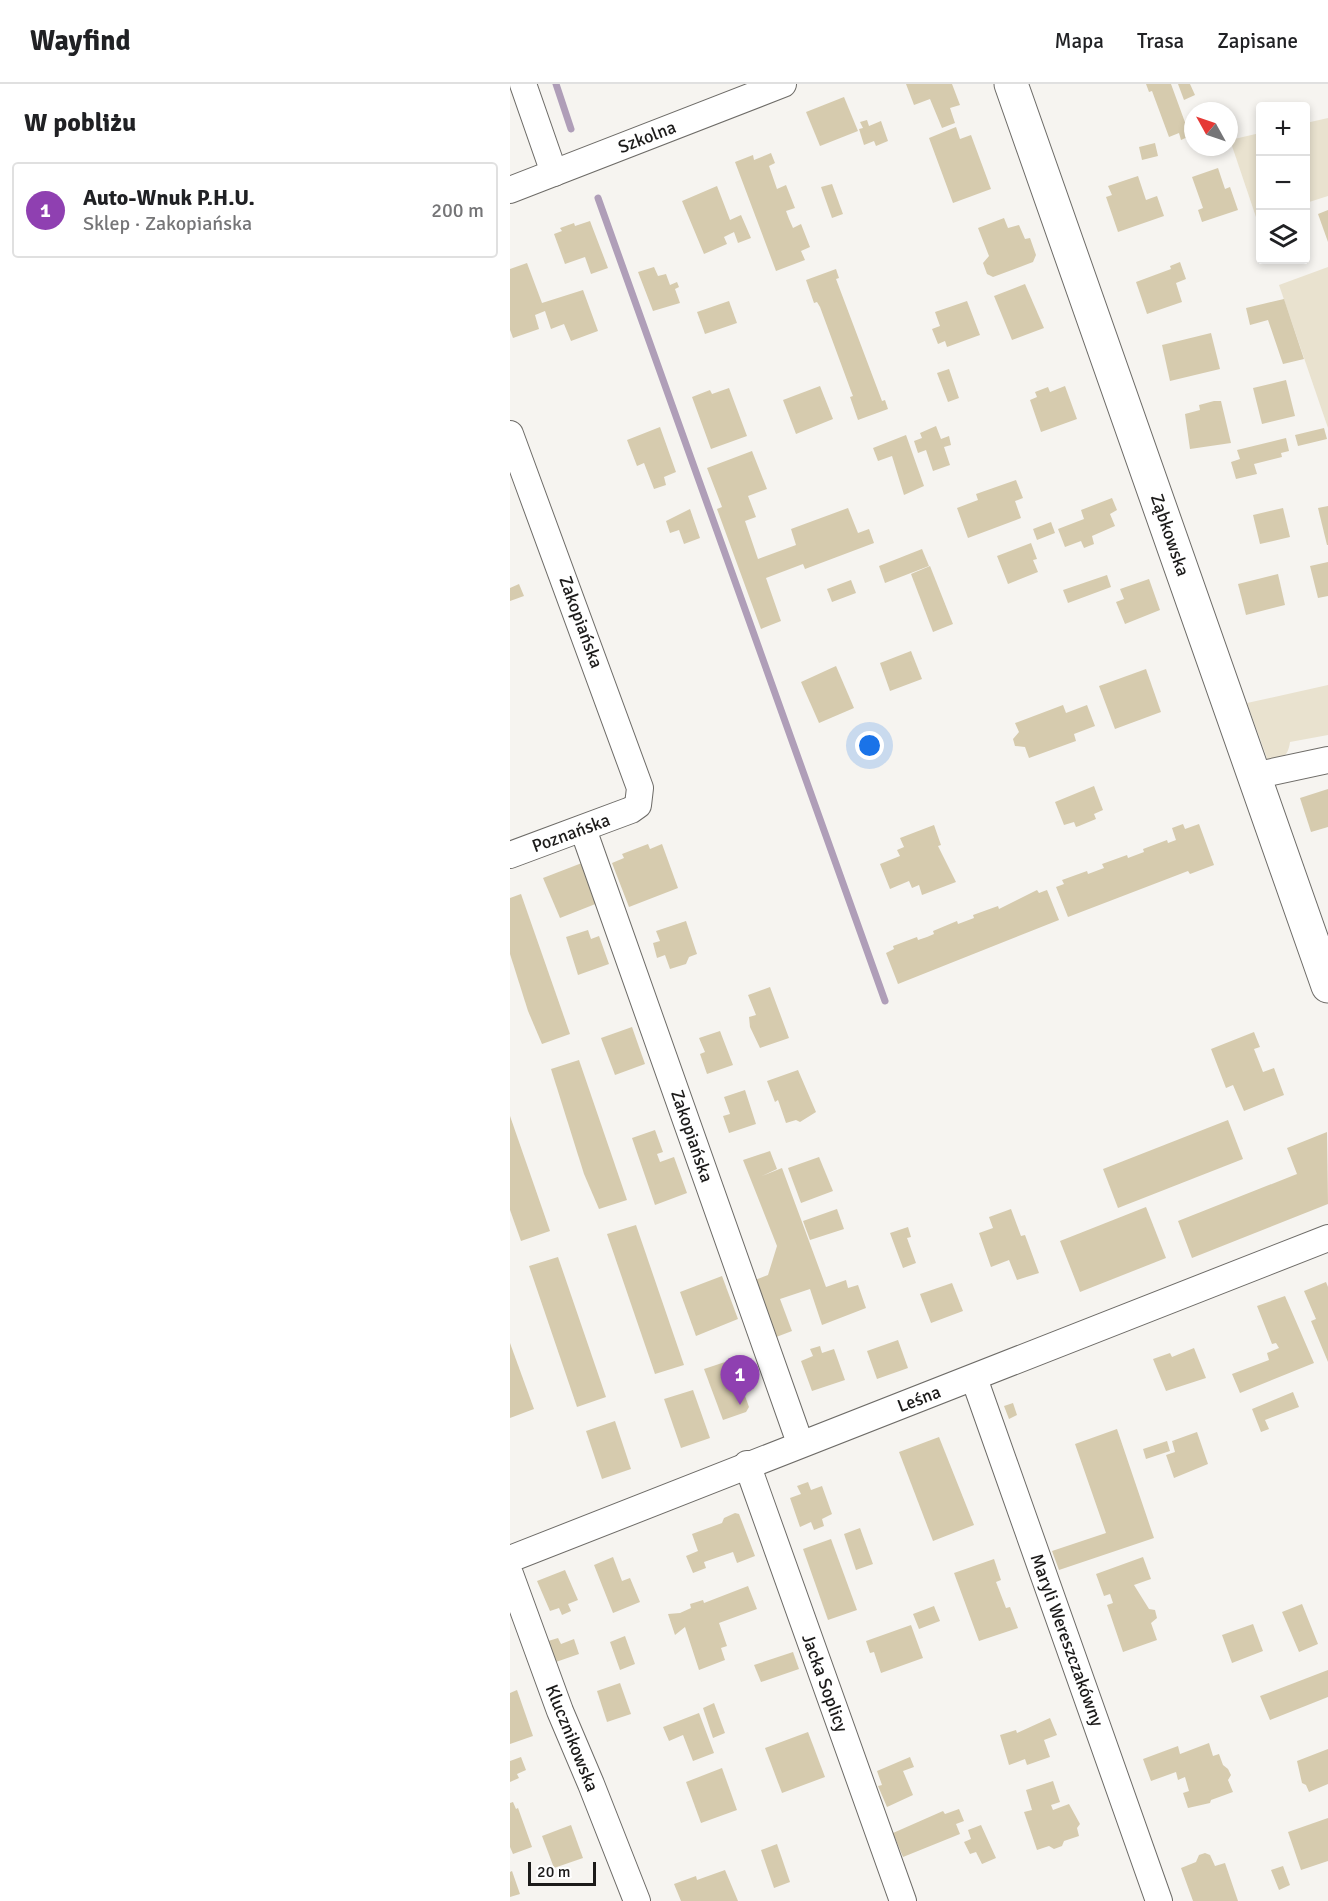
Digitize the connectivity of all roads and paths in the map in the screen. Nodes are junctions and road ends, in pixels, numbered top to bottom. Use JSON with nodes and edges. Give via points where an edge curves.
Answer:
{"nodes":[{"id":1,"x":523,"y":84,"type":"edge"},
{"id":2,"x":783,"y":84,"type":"edge"},
{"id":3,"x":1011,"y":84,"type":"edge"},
{"id":4,"x":554,"y":173,"type":"junction"},
{"id":5,"x":510,"y":190,"type":"edge"},
{"id":6,"x":510,"y":434,"type":"edge"},
{"id":7,"x":1328,"y":760,"type":"edge"},
{"id":8,"x":1254,"y":776,"type":"junction"},
{"id":9,"x":631,"y":810,"type":"joint"},
{"id":10,"x":583,"y":829,"type":"junction"},
{"id":11,"x":510,"y":855,"type":"edge"},
{"id":12,"x":1328,"y":986,"type":"edge"},
{"id":13,"x":1328,"y":1238,"type":"edge"},
{"id":14,"x":974,"y":1378,"type":"junction"},
{"id":15,"x":800,"y":1443,"type":"junction"},
{"id":16,"x":747,"y":1464,"type":"junction"},
{"id":17,"x":510,"y":1559,"type":"edge"},
{"id":18,"x":510,"y":1574,"type":"edge"},
{"id":19,"x":637,"y":1901,"type":"edge"},
{"id":20,"x":903,"y":1901,"type":"edge"},
{"id":21,"x":1160,"y":1901,"type":"edge"}],
"edges":[{"from":1,"to":4,"type":"street"},
{"from":2,"to":4,"type":"street","name":"Szkolna"},
{"from":3,"to":8,"type":"street","name":"Ząbkowska"},
{"from":4,"to":5,"type":"street","name":"Szkolna"},
{"from":6,"to":9,"type":"street","name":"Zakopiańska","via":[[640,788],[638,805]]},
{"from":7,"to":8,"type":"street"},
{"from":8,"to":12,"type":"street","name":"Ząbkowska"},
{"from":9,"to":10,"type":"street","name":"Poznańska"},
{"from":10,"to":11,"type":"street","name":"Poznańska"},
{"from":10,"to":15,"type":"street","name":"Zakopiańska"},
{"from":13,"to":14,"type":"street","name":"Leśna"},
{"from":14,"to":15,"type":"street","name":"Leśna"},
{"from":14,"to":21,"type":"street","name":"Maryli Wereszczakówny"},
{"from":15,"to":16,"type":"street","name":"Leśna"},
{"from":16,"to":17,"type":"street","name":"Leśna"},
{"from":16,"to":20,"type":"street","name":"Jacka Soplicy"},
{"from":18,"to":19,"type":"street","name":"Klucznikowska"}]}
